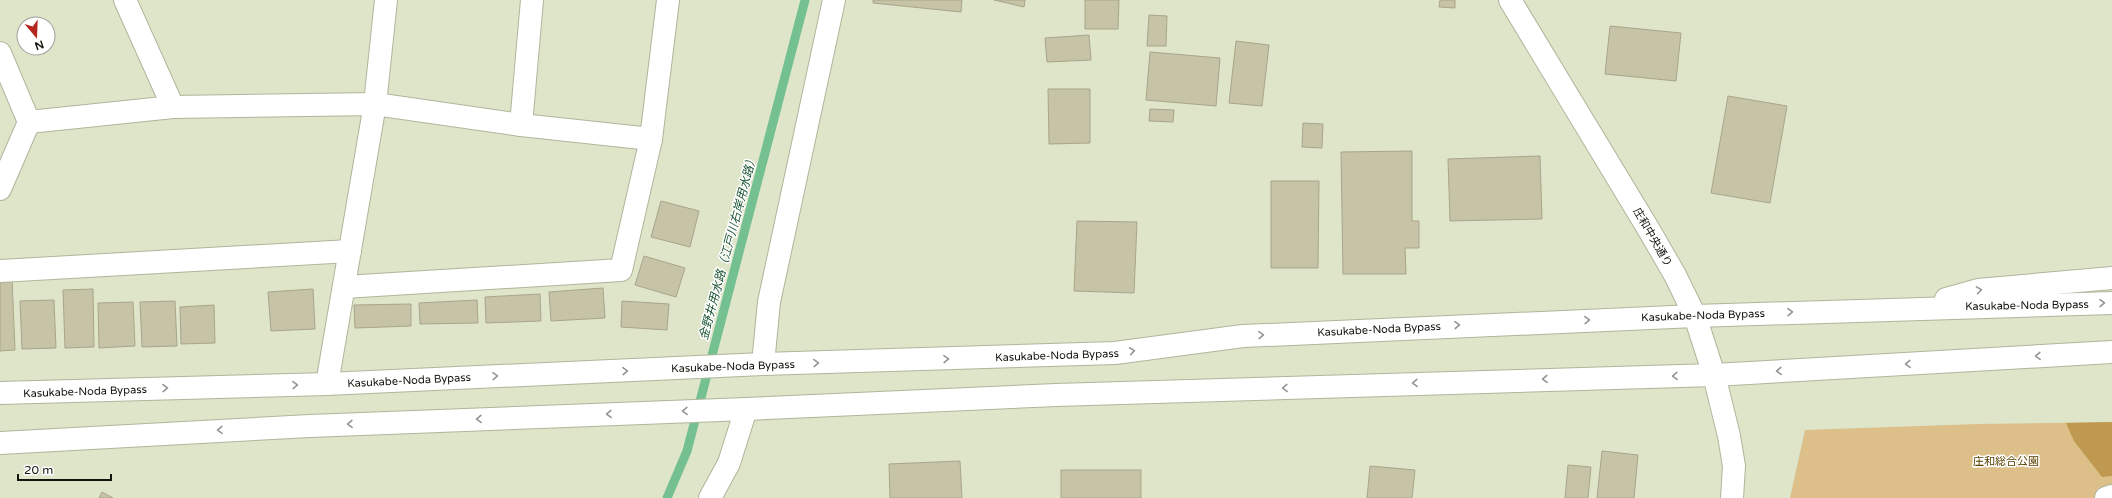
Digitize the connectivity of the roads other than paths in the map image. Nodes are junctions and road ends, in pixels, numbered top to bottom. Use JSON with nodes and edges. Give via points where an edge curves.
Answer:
{"nodes":[{"id":1,"x":125,"y":0,"type":"edge"},
{"id":2,"x":386,"y":0,"type":"edge"},
{"id":3,"x":532,"y":0,"type":"edge"},
{"id":4,"x":668,"y":0,"type":"edge"},
{"id":5,"x":834,"y":0,"type":"edge"},
{"id":6,"x":1510,"y":0,"type":"edge"},
{"id":7,"x":0,"y":53,"type":"edge"},
{"id":8,"x":375,"y":104,"type":"junction"},
{"id":9,"x":173,"y":107,"type":"junction"},
{"id":10,"x":29,"y":122,"type":"junction"},
{"id":11,"x":521,"y":125,"type":"junction"},
{"id":12,"x":651,"y":139,"type":"junction"},
{"id":13,"x":0,"y":189,"type":"edge"},
{"id":14,"x":350,"y":251,"type":"junction"},
{"id":15,"x":0,"y":271,"type":"edge"},
{"id":16,"x":2112,"y":278,"type":"edge"},
{"id":17,"x":344,"y":287,"type":"junction"},
{"id":18,"x":2112,"y":303,"type":"edge"},
{"id":19,"x":1914,"y":308,"type":"junction"},
{"id":20,"x":1695,"y":316,"type":"junction"},
{"id":21,"x":2112,"y":352,"type":"edge"},
{"id":22,"x":763,"y":364,"type":"junction"},
{"id":23,"x":1714,"y":375,"type":"junction"},
{"id":24,"x":327,"y":384,"type":"junction"},
{"id":25,"x":0,"y":393,"type":"edge"},
{"id":26,"x":746,"y":409,"type":"junction"},
{"id":27,"x":0,"y":442,"type":"edge"},
{"id":28,"x":2112,"y":496,"type":"edge"},
{"id":29,"x":710,"y":498,"type":"edge"},
{"id":30,"x":1732,"y":498,"type":"edge"},
{"id":31,"x":2106,"y":498,"type":"edge"}],
"edges":[{"from":1,"to":9,"type":"main road"},
{"from":2,"to":8,"type":"main road"},
{"from":3,"to":11,"type":"main road"},
{"from":4,"to":12,"type":"main road"},
{"from":5,"to":22,"type":"main road","via":[[769,302]]},
{"from":6,"to":20,"type":"main road","name":"庄和中央通り","via":[[1656,243]]},
{"from":7,"to":10,"type":"main road"},
{"from":8,"to":9,"type":"main road"},
{"from":8,"to":11,"type":"main road"},
{"from":8,"to":14,"type":"main road"},
{"from":9,"to":10,"type":"main road"},
{"from":10,"to":13,"type":"main road"},
{"from":11,"to":12,"type":"main road"},
{"from":12,"to":17,"type":"main road","via":[[621,270]]},
{"from":14,"to":15,"type":"main road"},
{"from":14,"to":17,"type":"main road"},
{"from":19,"to":16,"type":"main road","one_way":true,"via":[[1978,290]]},
{"from":17,"to":24,"type":"main road"},
{"from":19,"to":18,"type":"main road","name":"Kasukabe-Noda Bypass","one_way":true},
{"from":20,"to":19,"type":"main road","name":"Kasukabe-Noda Bypass","one_way":true},
{"from":22,"to":20,"type":"main road","name":"Kasukabe-Noda Bypass","one_way":true,"via":[[1115,353],[1243,336]]},
{"from":20,"to":23,"type":"main road","name":"庄和中央通り"},
{"from":21,"to":23,"type":"main road","one_way":true},
{"from":24,"to":22,"type":"main road","name":"Kasukabe-Noda Bypass","one_way":true},
{"from":23,"to":26,"type":"main road","one_way":true,"via":[[1072,395]]},
{"from":23,"to":30,"type":"main road","name":"庄和中央通り","via":[[1734,466]]},
{"from":25,"to":24,"type":"main road","name":"Kasukabe-Noda Bypass","one_way":true},
{"from":26,"to":27,"type":"main road","one_way":true,"via":[[310,426]]},
{"from":26,"to":29,"type":"main road","via":[[729,463]]},
{"from":28,"to":31,"type":"main road"}]}
